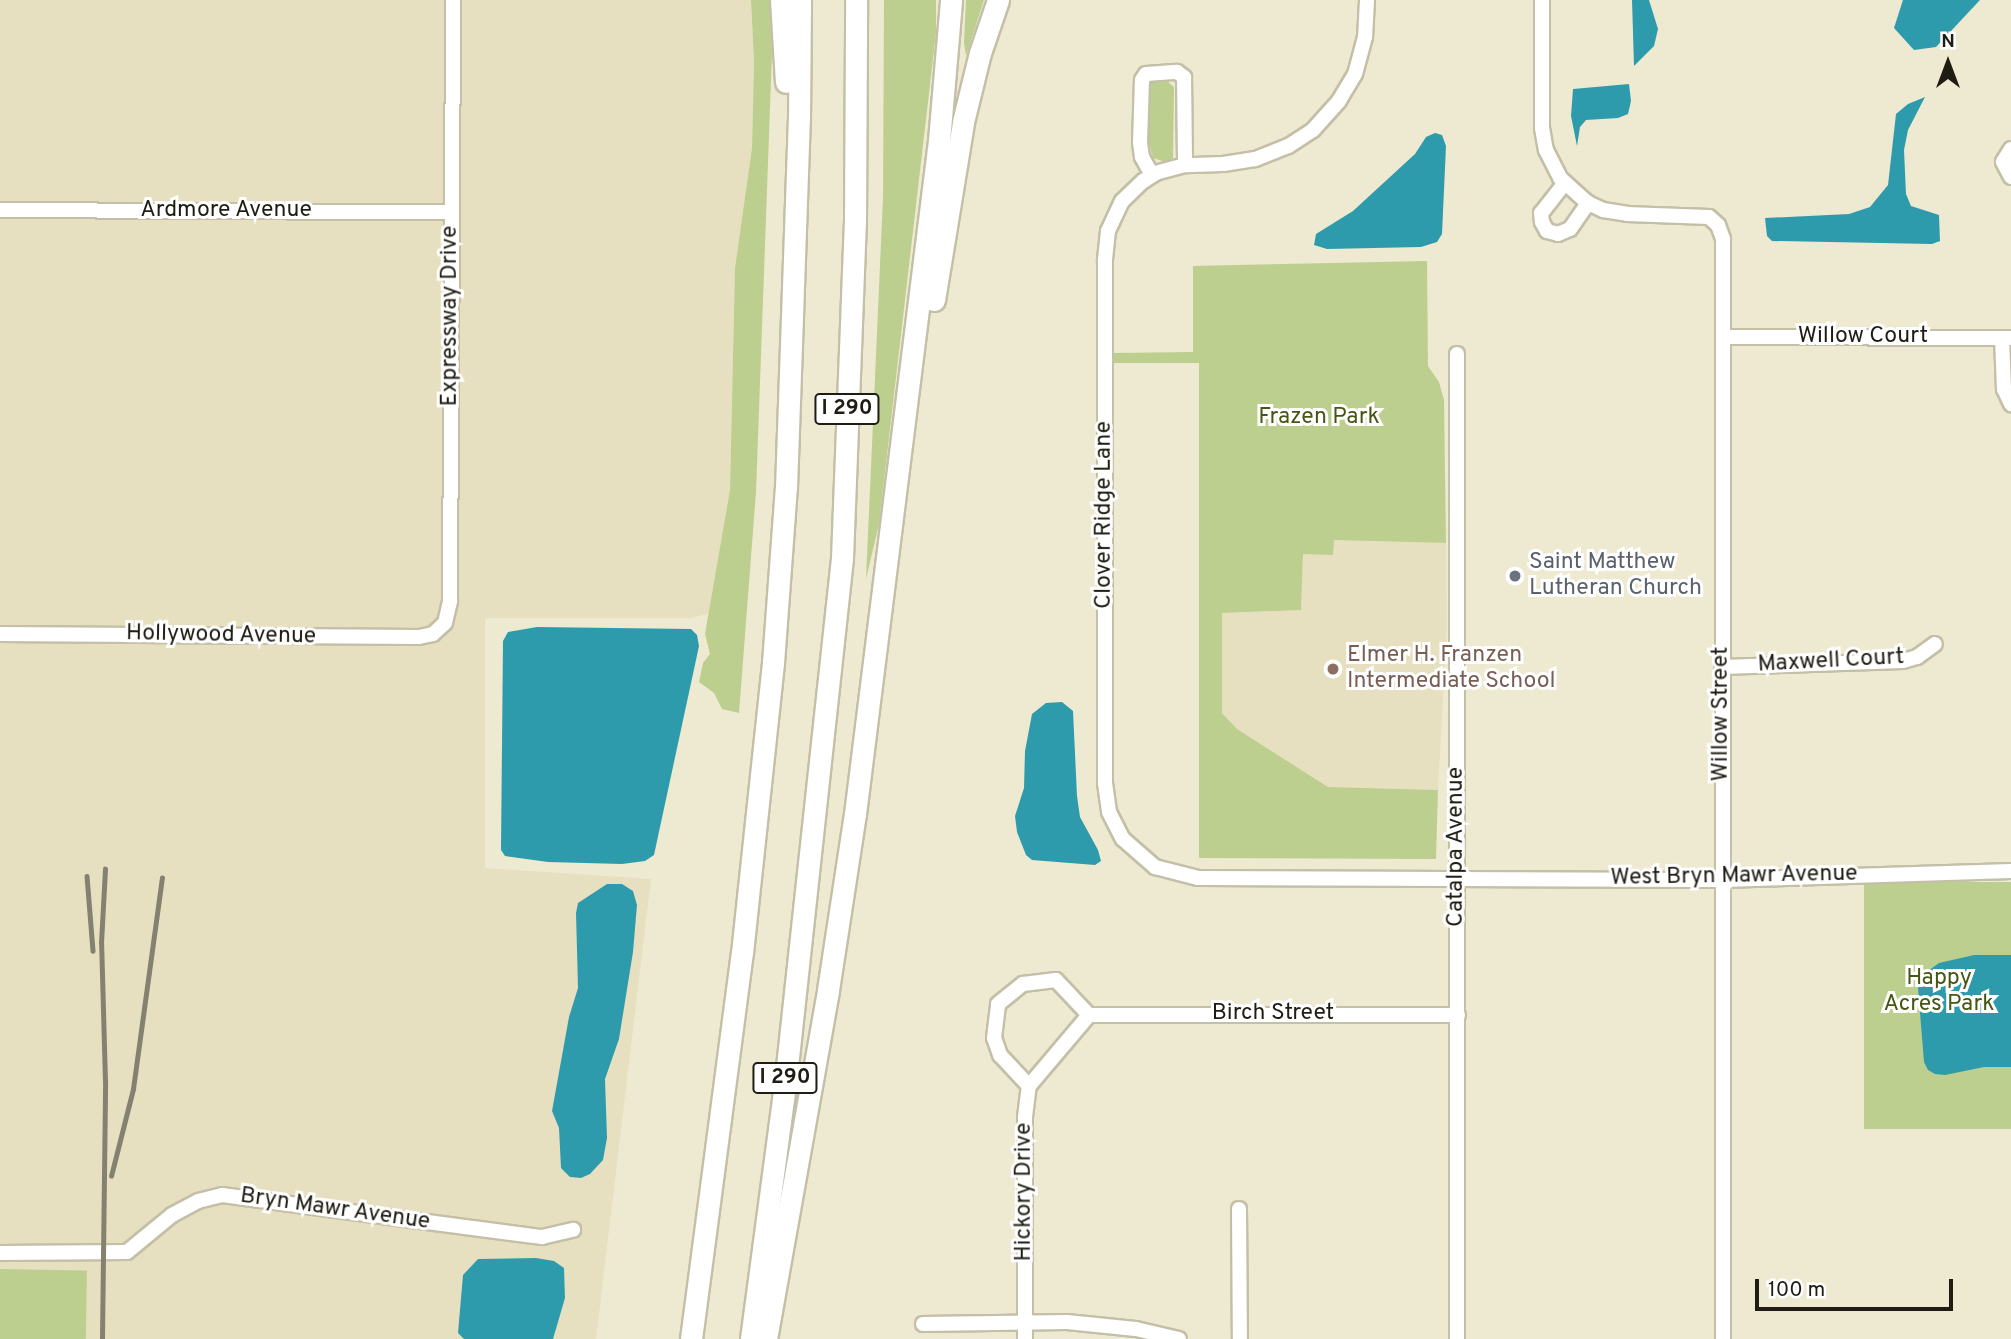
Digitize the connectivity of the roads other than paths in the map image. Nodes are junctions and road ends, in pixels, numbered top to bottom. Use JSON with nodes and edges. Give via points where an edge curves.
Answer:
{"nodes":[{"id":1,"x":453,"y":0,"type":"edge"},
{"id":2,"x":782,"y":0,"type":"edge"},
{"id":3,"x":800,"y":0,"type":"edge"},
{"id":4,"x":856,"y":0,"type":"edge"},
{"id":5,"x":951,"y":0,"type":"edge"},
{"id":6,"x":998,"y":0,"type":"edge"},
{"id":7,"x":1367,"y":0,"type":"edge"},
{"id":8,"x":1542,"y":0,"type":"edge"},
{"id":9,"x":2011,"y":149,"type":"edge"},
{"id":10,"x":1185,"y":165,"type":"junction"},
{"id":11,"x":1152,"y":175,"type":"junction"},
{"id":12,"x":2011,"y":177,"type":"edge"},
{"id":13,"x":1564,"y":184,"type":"junction"},
{"id":14,"x":1588,"y":203,"type":"junction"},
{"id":15,"x":0,"y":210,"type":"edge"},
{"id":16,"x":452,"y":212,"type":"junction"},
{"id":17,"x":795,"y":235,"type":"junction"},
{"id":18,"x":1723,"y":337,"type":"junction"},
{"id":19,"x":2007,"y":338,"type":"edge"},
{"id":20,"x":1457,"y":354,"type":"dead end"},
{"id":21,"x":2011,"y":404,"type":"edge"},
{"id":22,"x":899,"y":459,"type":"junction"},
{"id":23,"x":439,"y":629,"type":"joint"},
{"id":24,"x":0,"y":634,"type":"edge"},
{"id":25,"x":1935,"y":644,"type":"dead end"},
{"id":26,"x":1722,"y":667,"type":"junction"},
{"id":27,"x":2011,"y":871,"type":"edge"},
{"id":28,"x":1457,"y":879,"type":"junction"},
{"id":29,"x":1723,"y":880,"type":"junction"},
{"id":30,"x":1089,"y":1015,"type":"junction"},
{"id":31,"x":1458,"y":1015,"type":"junction"},
{"id":32,"x":1029,"y":1086,"type":"junction"},
{"id":33,"x":1239,"y":1209,"type":"dead end"},
{"id":34,"x":573,"y":1230,"type":"dead end"},
{"id":35,"x":0,"y":1253,"type":"edge"},
{"id":36,"x":1025,"y":1323,"type":"junction"},
{"id":37,"x":923,"y":1324,"type":"dead end"},
{"id":38,"x":691,"y":1339,"type":"edge"},
{"id":39,"x":751,"y":1339,"type":"edge"},
{"id":40,"x":766,"y":1339,"type":"edge"},
{"id":41,"x":1025,"y":1339,"type":"edge"},
{"id":42,"x":1179,"y":1339,"type":"edge"},
{"id":43,"x":1240,"y":1339,"type":"edge"},
{"id":44,"x":1457,"y":1339,"type":"edge"},
{"id":45,"x":1723,"y":1339,"type":"edge"}],
"edges":[{"from":1,"to":16,"type":"street","name":"Expressway Drive"},
{"from":2,"to":17,"type":"highway"},
{"from":3,"to":17,"type":"highway","number":"I 290"},
{"from":4,"to":39,"type":"highway","number":"I 290","via":[[855,222],[842,558],[786,1076]]},
{"from":5,"to":22,"type":"highway","via":[[939,141]]},
{"from":6,"to":22,"type":"highway","via":[[963,122],[917,408]]},
{"from":7,"to":10,"type":"street","name":"Clover Ridge Lane","via":[[1364,43],[1354,74],[1339,101],[1313,130],[1255,159]]},
{"from":8,"to":13,"type":"street","name":"Willow Street","via":[[1544,140]]},
{"from":9,"to":12,"type":"street","via":[[2003,162]]},
{"from":10,"to":11,"type":"street","name":"Clover Ridge Lane"},
{"from":10,"to":11,"type":"street","via":[[1184,77],[1177,72],[1146,74],[1140,143]]},
{"from":11,"to":28,"type":"street","name":"Clover Ridge Lane","via":[[1118,207],[1105,245],[1105,783],[1112,819],[1144,860],[1185,877]]},
{"from":13,"to":14,"type":"street","name":"Willow Street"},
{"from":13,"to":14,"type":"street","via":[[1541,213],[1547,231],[1558,234],[1570,229]]},
{"from":14,"to":18,"type":"street","name":"Willow Street","via":[[1615,213],[1700,215],[1716,222],[1723,239]]},
{"from":15,"to":16,"type":"street","name":"Ardmore Avenue"},
{"from":16,"to":23,"type":"street","name":"Expressway Drive","via":[[450,601],[449,614]]},
{"from":17,"to":38,"type":"highway","number":"I 290","via":[[786,488],[773,663],[742,953]]},
{"from":18,"to":19,"type":"street","name":"Willow Court"},
{"from":18,"to":26,"type":"street","name":"Willow Street"},
{"from":19,"to":21,"type":"street","name":"Willow Court","via":[[2004,393]]},
{"from":20,"to":28,"type":"street","name":"Catalpa Avenue"},
{"from":22,"to":40,"type":"highway","via":[[855,814]]},
{"from":23,"to":24,"type":"street","name":"Hollywood Avenue","via":[[419,637]]},
{"from":25,"to":26,"type":"street","name":"Maxwell Court","via":[[1913,659],[1898,662]]},
{"from":26,"to":29,"type":"street","name":"Willow Street"},
{"from":27,"to":29,"type":"street","name":"West Bryn Mawr Avenue"},
{"from":28,"to":29,"type":"street","name":"West Bryn Mawr Avenue"},
{"from":28,"to":31,"type":"street","name":"Catalpa Avenue"},
{"from":29,"to":45,"type":"street","name":"Willow Street"},
{"from":30,"to":31,"type":"street","name":"Birch Street"},
{"from":30,"to":32,"type":"street"},
{"from":30,"to":32,"type":"street","via":[[1056,980],[1023,984],[998,1004],[994,1038],[1000,1055]]},
{"from":31,"to":44,"type":"street","name":"Catalpa Avenue"},
{"from":32,"to":36,"type":"street","name":"Hickory Drive"},
{"from":33,"to":43,"type":"street"},
{"from":34,"to":35,"type":"street","name":"Bryn Mawr Avenue","via":[[542,1237],[222,1195],[172,1215],[127,1252]]},
{"from":36,"to":37,"type":"street"},
{"from":36,"to":41,"type":"street","name":"Hickory Drive"},
{"from":36,"to":42,"type":"street","via":[[1136,1329]]}]}
